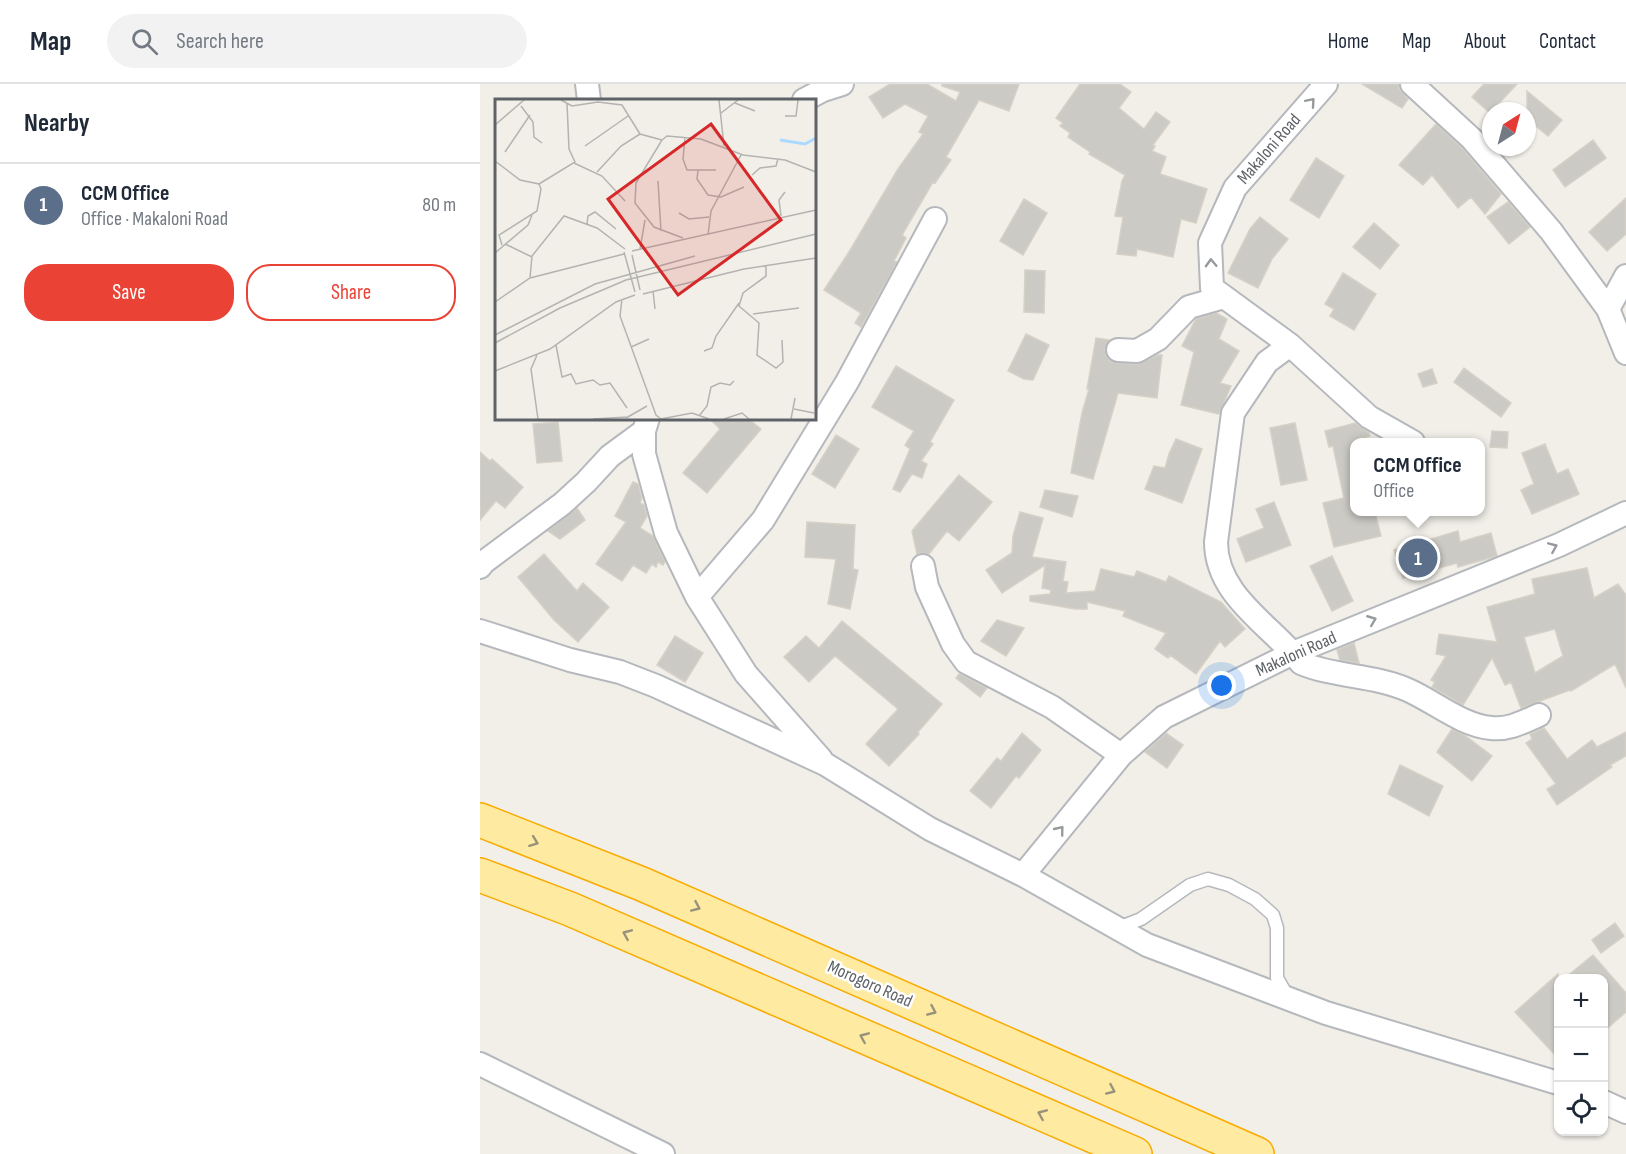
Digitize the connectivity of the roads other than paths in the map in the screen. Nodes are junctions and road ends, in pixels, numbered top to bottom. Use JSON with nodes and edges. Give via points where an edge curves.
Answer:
{"nodes":[{"id":1,"x":587,"y":84,"type":"edge"},
{"id":2,"x":842,"y":84,"type":"edge"},
{"id":3,"x":1326,"y":84,"type":"edge"},
{"id":4,"x":1412,"y":84,"type":"edge"},
{"id":5,"x":589,"y":99,"type":"edge"},
{"id":6,"x":806,"y":99,"type":"edge"},
{"id":7,"x":935,"y":219,"type":"dead end"},
{"id":8,"x":1626,"y":276,"type":"edge"},
{"id":9,"x":1224,"y":297,"type":"junction"},
{"id":10,"x":1608,"y":309,"type":"junction"},
{"id":11,"x":1290,"y":345,"type":"junction"},
{"id":12,"x":1118,"y":350,"type":"dead end"},
{"id":13,"x":1626,"y":353,"type":"edge"},
{"id":14,"x":646,"y":425,"type":"edge"},
{"id":15,"x":1406,"y":438,"type":"edge"},
{"id":16,"x":1626,"y":513,"type":"edge"},
{"id":17,"x":923,"y":566,"type":"dead end"},
{"id":18,"x":480,"y":567,"type":"edge"},
{"id":19,"x":697,"y":597,"type":"junction"},
{"id":20,"x":480,"y":631,"type":"edge"},
{"id":21,"x":1293,"y":653,"type":"junction"},
{"id":22,"x":1539,"y":715,"type":"dead end"},
{"id":23,"x":1121,"y":755,"type":"junction"},
{"id":24,"x":825,"y":764,"type":"junction"},
{"id":25,"x":480,"y":820,"type":"edge"},
{"id":26,"x":480,"y":875,"type":"edge"},
{"id":27,"x":1023,"y":875,"type":"junction"},
{"id":28,"x":1116,"y":928,"type":"junction"},
{"id":29,"x":1289,"y":1000,"type":"junction"},
{"id":30,"x":480,"y":1064,"type":"edge"},
{"id":31,"x":1555,"y":1082,"type":"edge"},
{"id":32,"x":1608,"y":1104,"type":"edge"},
{"id":33,"x":1626,"y":1112,"type":"edge"},
{"id":34,"x":661,"y":1154,"type":"edge"},
{"id":35,"x":1135,"y":1154,"type":"edge"},
{"id":36,"x":1257,"y":1154,"type":"edge"}],
"edges":[{"from":1,"to":5,"type":"street"},
{"from":2,"to":6,"type":"street"},
{"from":9,"to":3,"type":"street","name":"Makaloni Road","one_way":true,"via":[[1212,288],[1210,243],[1235,188]]},
{"from":4,"to":10,"type":"street","via":[[1486,155],[1551,231]]},
{"from":7,"to":19,"type":"street","via":[[847,382],[763,519]]},
{"from":8,"to":10,"type":"street"},
{"from":9,"to":11,"type":"street","name":"Makaloni Road"},
{"from":9,"to":12,"type":"street","via":[[1189,307],[1158,339],[1137,351]]},
{"from":10,"to":13,"type":"street"},
{"from":11,"to":15,"type":"street","name":"Makaloni Road","via":[[1356,407]]},
{"from":11,"to":21,"type":"street","via":[[1267,362],[1233,413],[1216,555],[1229,586]]},
{"from":14,"to":18,"type":"street","via":[[562,504]]},
{"from":14,"to":19,"type":"street","via":[[644,454],[666,533]]},
{"from":21,"to":16,"type":"street","name":"Makaloni Road","one_way":true,"via":[[1559,545]]},
{"from":17,"to":23,"type":"street","via":[[927,587],[953,644],[966,662],[1052,707]]},
{"from":19,"to":24,"type":"street","via":[[746,674]]},
{"from":20,"to":24,"type":"street","via":[[620,672]]},
{"from":21,"to":22,"type":"street","via":[[1301,663],[1316,669],[1406,689],[1469,722],[1491,728],[1510,728]]},
{"from":21,"to":23,"type":"street","name":"Makaloni Road","via":[[1164,717]]},
{"from":27,"to":23,"type":"street","name":"Makaloni Road","one_way":true},
{"from":24,"to":27,"type":"street","via":[[930,829]]},
{"from":25,"to":36,"type":"highway","name":"Morogoro Road","one_way":true,"via":[[642,884]]},
{"from":35,"to":26,"type":"highway","one_way":true,"via":[[570,909]]},
{"from":27,"to":28,"type":"street"},
{"from":28,"to":29,"type":"street","via":[[1147,945]]},
{"from":28,"to":29,"type":"lane","via":[[1141,919],[1190,885],[1208,879],[1229,885],[1255,899],[1273,915],[1277,928],[1277,978]]},
{"from":29,"to":31,"type":"street"},
{"from":30,"to":34,"type":"street"},
{"from":32,"to":33,"type":"street"}]}
